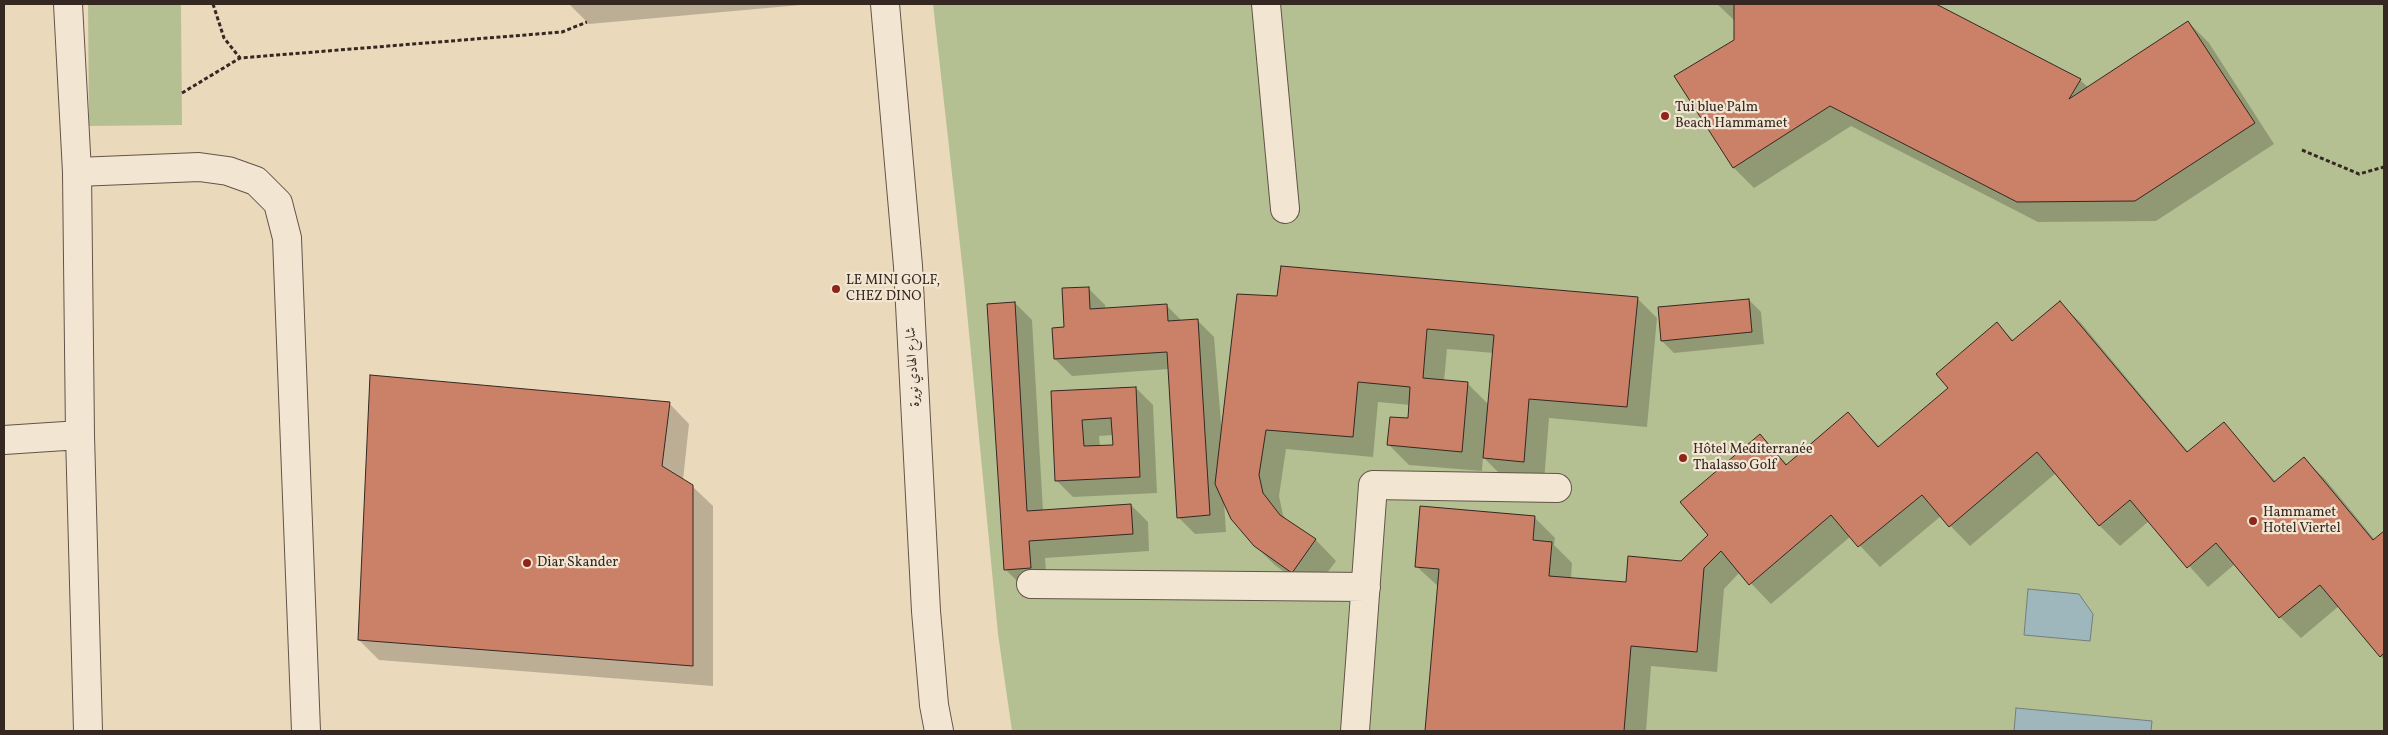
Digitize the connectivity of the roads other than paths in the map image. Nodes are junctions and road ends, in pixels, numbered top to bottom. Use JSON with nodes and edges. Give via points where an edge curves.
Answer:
{"nodes":[{"id":1,"x":68,"y":4,"type":"edge"},
{"id":2,"x":885,"y":4,"type":"edge"},
{"id":3,"x":1266,"y":4,"type":"edge"},
{"id":4,"x":77,"y":172,"type":"junction"},
{"id":5,"x":1285,"y":209,"type":"dead end"},
{"id":6,"x":80,"y":436,"type":"junction"},
{"id":7,"x":4,"y":440,"type":"edge"},
{"id":8,"x":1557,"y":488,"type":"dead end"},
{"id":9,"x":1031,"y":584,"type":"dead end"},
{"id":10,"x":1366,"y":587,"type":"junction"},
{"id":11,"x":88,"y":731,"type":"edge"},
{"id":12,"x":306,"y":731,"type":"edge"},
{"id":13,"x":939,"y":731,"type":"edge"},
{"id":14,"x":1356,"y":731,"type":"edge"}],
"edges":[{"from":1,"to":4,"type":"street"},
{"from":2,"to":13,"type":"street","name":"شارع الهادي نويرة","via":[[908,266],[926,611]]},
{"from":3,"to":5,"type":"street"},
{"from":4,"to":6,"type":"street"},
{"from":4,"to":12,"type":"street","via":[[199,167],[228,170],[256,181],[278,203],[287,238]]},
{"from":6,"to":7,"type":"street"},
{"from":6,"to":11,"type":"street"},
{"from":8,"to":10,"type":"street","via":[[1373,485]]},
{"from":9,"to":10,"type":"street"},
{"from":10,"to":14,"type":"street"}]}
